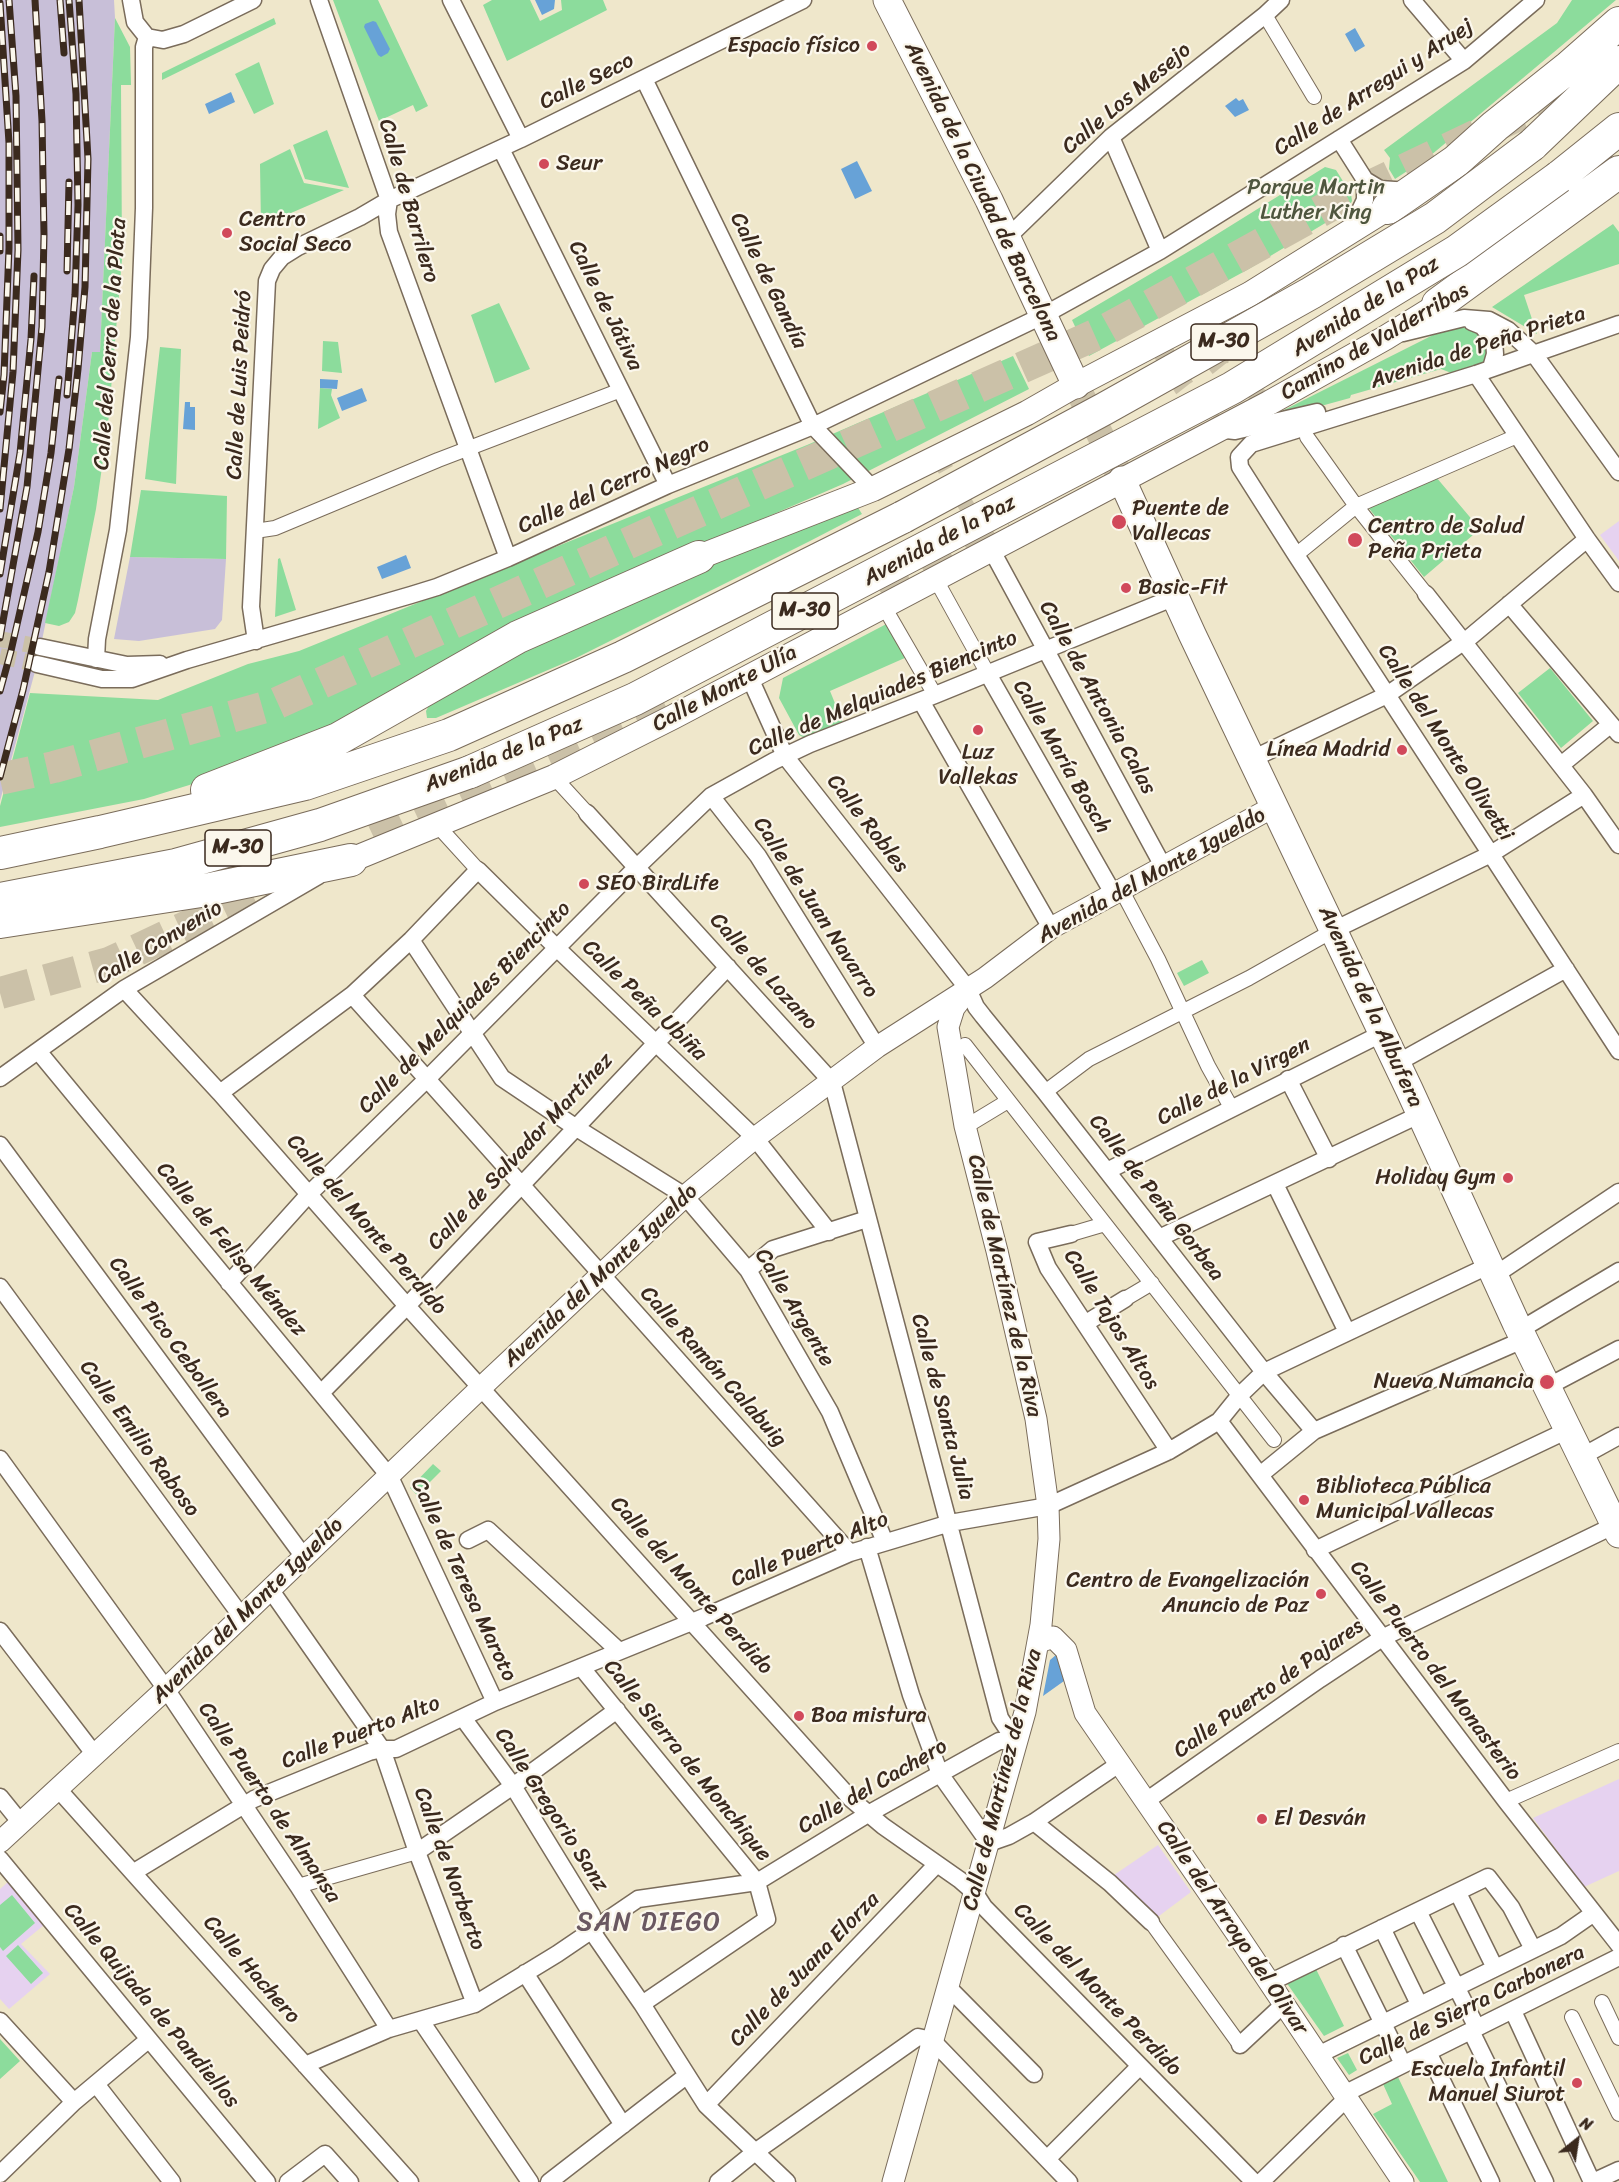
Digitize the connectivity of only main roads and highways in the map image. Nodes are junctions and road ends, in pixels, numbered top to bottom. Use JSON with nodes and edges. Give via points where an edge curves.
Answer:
{"nodes":[{"id":1,"x":887,"y":0,"type":"edge"},
{"id":2,"x":1619,"y":23,"type":"edge"},
{"id":3,"x":1619,"y":62,"type":"edge"},
{"id":4,"x":1619,"y":86,"type":"edge"},
{"id":5,"x":1619,"y":129,"type":"edge"},
{"id":6,"x":1619,"y":144,"type":"edge"},
{"id":7,"x":1532,"y":145,"type":"junction"},
{"id":8,"x":1619,"y":172,"type":"edge"},
{"id":9,"x":1559,"y":177,"type":"junction"},
{"id":10,"x":1619,"y":191,"type":"edge"},
{"id":11,"x":1388,"y":207,"type":"joint"},
{"id":12,"x":1451,"y":311,"type":"junction"},
{"id":13,"x":1076,"y":385,"type":"junction"},
{"id":14,"x":1122,"y":480,"type":"junction"},
{"id":15,"x":699,"y":557,"type":"joint"},
{"id":16,"x":99,"y":832,"type":"junction"},
{"id":17,"x":0,"y":853,"type":"edge"},
{"id":18,"x":351,"y":860,"type":"joint"},
{"id":19,"x":0,"y":899,"type":"edge"},
{"id":20,"x":0,"y":922,"type":"edge"},
{"id":21,"x":1617,"y":1530,"type":"edge"}],
"edges":[{"from":1,"to":13,"type":"main road","name":"Avenida de la Ciudad de Barcelona"},
{"from":2,"to":11,"type":"highway","via":[[1456,161]]},
{"from":3,"to":7,"type":"highway"},
{"from":4,"to":7,"type":"highway","name":"Avenida de la Paz","number":"M-30"},
{"from":5,"to":9,"type":"highway","name":"Avenida de la Paz","number":"M-30"},
{"from":6,"to":9,"type":"highway","number":"M-30","via":[[1604,156]]},
{"from":7,"to":16,"type":"highway","name":"Avenida de la Paz","number":"M-30","bridge":true,"via":[[1435,218],[1311,293],[903,517],[623,657],[449,735],[305,783]]},
{"from":8,"to":12,"type":"highway"},
{"from":9,"to":19,"type":"highway","name":"Avenida de la Paz","number":"M-30","bridge":true,"via":[[1457,251],[1232,388],[635,699],[470,772],[320,825],[187,862]]},
{"from":10,"to":12,"type":"main road","name":"Camino de Valderribas"},
{"from":11,"to":13,"type":"main road","via":[[1250,294]]},
{"from":12,"to":14,"type":"main road","name":"Camino de Valderribas","via":[[1385,338]]},
{"from":13,"to":15,"type":"main road","via":[[873,489]]},
{"from":14,"to":18,"type":"main road","name":"Calle Monte Ulía","via":[[554,777]]},
{"from":14,"to":21,"type":"main road","name":"Avenida de la Albufera"},
{"from":15,"to":16,"type":"highway","via":[[518,637],[338,739]]},
{"from":16,"to":17,"type":"highway","name":"Avenida de la Paz","number":"M-30"},
{"from":18,"to":20,"type":"highway","via":[[201,891]]}]}
